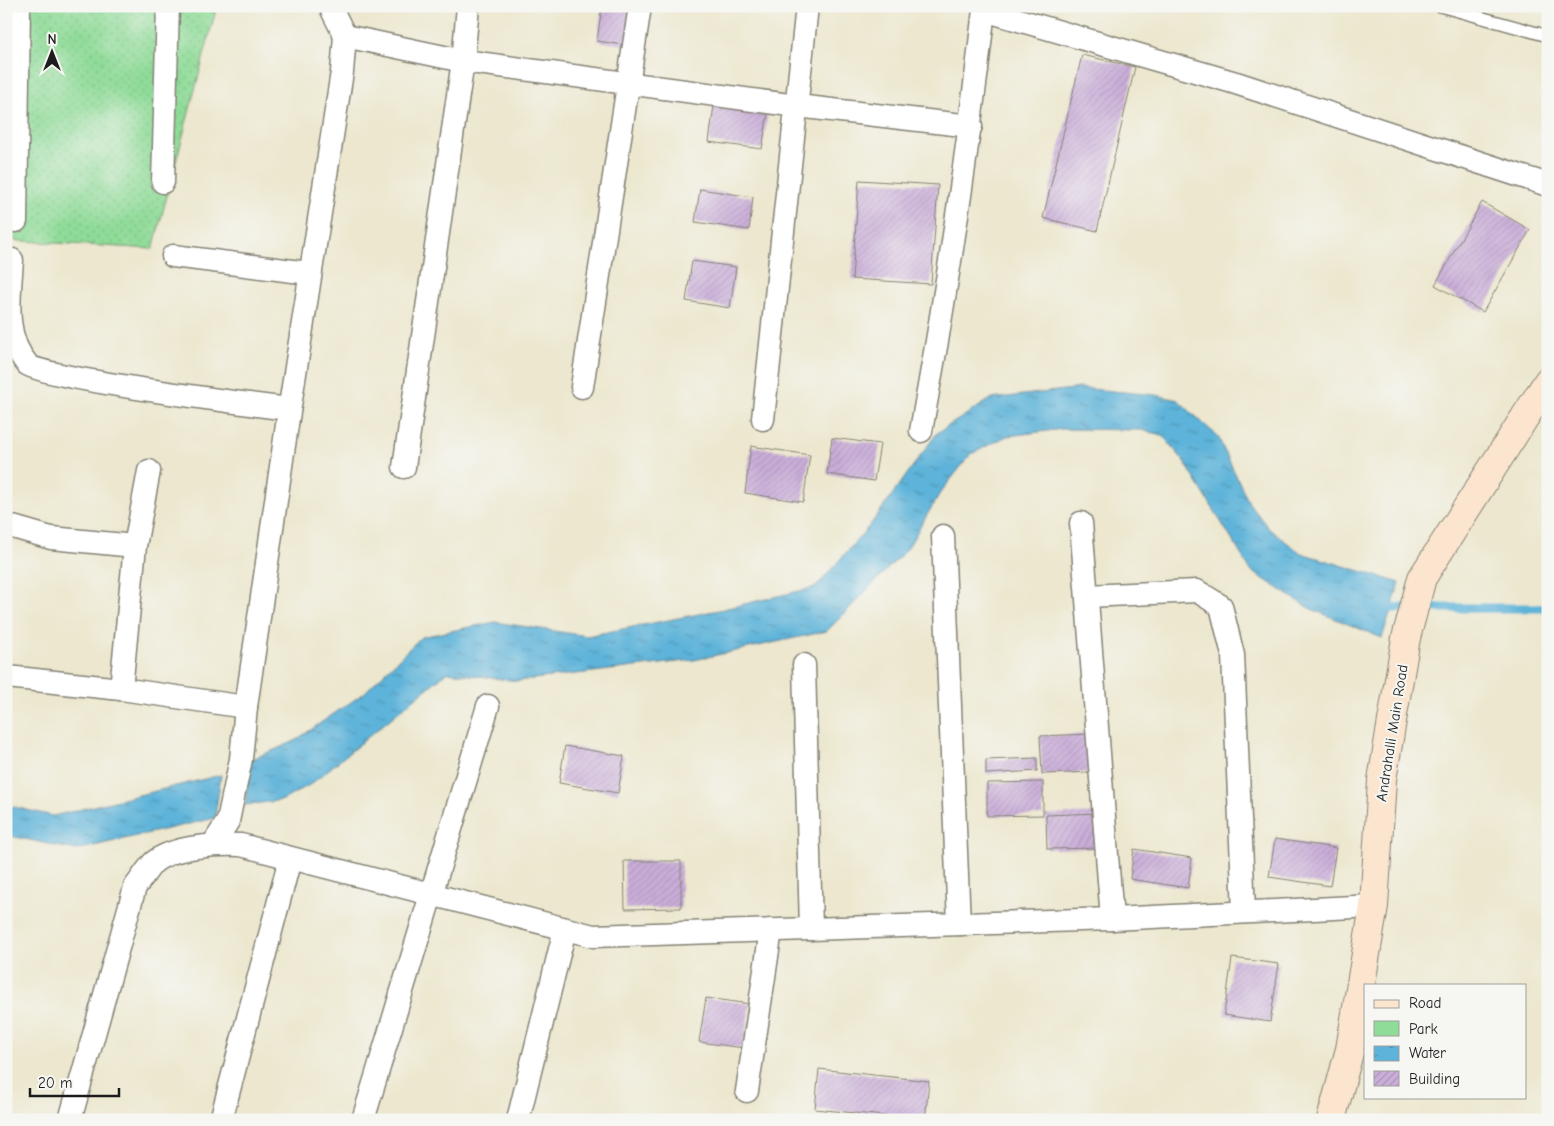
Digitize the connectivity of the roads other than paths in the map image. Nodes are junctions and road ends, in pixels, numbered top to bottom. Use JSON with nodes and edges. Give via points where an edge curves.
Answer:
{"nodes":[{"id":1,"x":19,"y":6,"type":"edge"},
{"id":2,"x":168,"y":6,"type":"edge"},
{"id":3,"x":330,"y":6,"type":"edge"},
{"id":4,"x":468,"y":6,"type":"edge"},
{"id":5,"x":640,"y":6,"type":"edge"},
{"id":6,"x":807,"y":6,"type":"edge"},
{"id":7,"x":1440,"y":6,"type":"edge"},
{"id":8,"x":984,"y":8,"type":"edge"},
{"id":9,"x":345,"y":36,"type":"junction"},
{"id":10,"x":1548,"y":36,"type":"edge"},
{"id":11,"x":463,"y":61,"type":"junction"},
{"id":12,"x":628,"y":83,"type":"junction"},
{"id":13,"x":797,"y":106,"type":"junction"},
{"id":14,"x":971,"y":126,"type":"junction"},
{"id":15,"x":163,"y":182,"type":"dead end"},
{"id":16,"x":1548,"y":184,"type":"edge"},
{"id":17,"x":16,"y":221,"type":"dead end"},
{"id":18,"x":174,"y":256,"type":"dead end"},
{"id":19,"x":12,"y":260,"type":"dead end"},
{"id":20,"x":310,"y":274,"type":"junction"},
{"id":21,"x":1548,"y":381,"type":"edge"},
{"id":22,"x":582,"y":387,"type":"dead end"},
{"id":23,"x":289,"y":409,"type":"junction"},
{"id":24,"x":763,"y":420,"type":"dead end"},
{"id":25,"x":921,"y":431,"type":"dead end"},
{"id":26,"x":404,"y":467,"type":"dead end"},
{"id":27,"x":148,"y":471,"type":"dead end"},
{"id":28,"x":1081,"y":522,"type":"dead end"},
{"id":29,"x":6,"y":525,"type":"edge"},
{"id":30,"x":943,"y":536,"type":"dead end"},
{"id":31,"x":135,"y":546,"type":"junction"},
{"id":32,"x":1087,"y":596,"type":"junction"},
{"id":33,"x":804,"y":665,"type":"dead end"},
{"id":34,"x":7,"y":677,"type":"edge"},
{"id":35,"x":121,"y":688,"type":"junction"},
{"id":36,"x":488,"y":706,"type":"dead end"},
{"id":37,"x":246,"y":707,"type":"junction"},
{"id":38,"x":214,"y":843,"type":"junction"},
{"id":39,"x":290,"y":859,"type":"junction"},
{"id":40,"x":429,"y":895,"type":"junction"},
{"id":41,"x":1374,"y":906,"type":"junction"},
{"id":42,"x":1244,"y":912,"type":"junction"},
{"id":43,"x":1112,"y":919,"type":"junction"},
{"id":44,"x":959,"y":924,"type":"junction"},
{"id":45,"x":565,"y":929,"type":"junction"},
{"id":46,"x":811,"y":929,"type":"junction"},
{"id":47,"x":771,"y":930,"type":"junction"},
{"id":48,"x":747,"y":1091,"type":"dead end"},
{"id":49,"x":70,"y":1120,"type":"edge"},
{"id":50,"x":221,"y":1120,"type":"edge"},
{"id":51,"x":363,"y":1120,"type":"edge"},
{"id":52,"x":518,"y":1120,"type":"edge"},
{"id":53,"x":1331,"y":1120,"type":"edge"}],
"edges":[{"from":1,"to":17,"type":"street"},
{"from":2,"to":15,"type":"street"},
{"from":3,"to":9,"type":"street"},
{"from":4,"to":11,"type":"street"},
{"from":5,"to":12,"type":"street"},
{"from":6,"to":13,"type":"street"},
{"from":7,"to":10,"type":"lane"},
{"from":8,"to":14,"type":"street"},
{"from":8,"to":16,"type":"street","via":[[1236,82]]},
{"from":9,"to":11,"type":"street"},
{"from":9,"to":20,"type":"street"},
{"from":11,"to":12,"type":"street"},
{"from":11,"to":26,"type":"street"},
{"from":12,"to":13,"type":"street"},
{"from":12,"to":22,"type":"street"},
{"from":13,"to":14,"type":"street"},
{"from":13,"to":24,"type":"street"},
{"from":14,"to":25,"type":"street","via":[[945,301]]},
{"from":18,"to":20,"type":"street"},
{"from":19,"to":23,"type":"street","via":[[9,329],[19,354],[29,368],[69,378]]},
{"from":20,"to":23,"type":"street"},
{"from":21,"to":41,"type":"main road","name":"Andrahalli Main Road","via":[[1422,578],[1406,638],[1382,780]]},
{"from":23,"to":37,"type":"street"},
{"from":27,"to":31,"type":"street"},
{"from":28,"to":32,"type":"street"},
{"from":29,"to":31,"type":"street","via":[[51,538]]},
{"from":30,"to":44,"type":"street"},
{"from":31,"to":35,"type":"street"},
{"from":32,"to":42,"type":"street","via":[[1197,591],[1221,606],[1233,655]]},
{"from":32,"to":43,"type":"street"},
{"from":33,"to":46,"type":"street"},
{"from":34,"to":35,"type":"street"},
{"from":35,"to":37,"type":"street"},
{"from":36,"to":40,"type":"street"},
{"from":37,"to":38,"type":"street","via":[[242,759],[228,821]]},
{"from":38,"to":39,"type":"street","via":[[241,845]]},
{"from":38,"to":49,"type":"street","via":[[182,850],[155,862],[135,887]]},
{"from":39,"to":40,"type":"street"},
{"from":39,"to":50,"type":"street"},
{"from":40,"to":45,"type":"street"},
{"from":40,"to":51,"type":"street"},
{"from":41,"to":42,"type":"street"},
{"from":41,"to":53,"type":"main road","name":"Andrahalli Main Road","via":[[1350,1049]]},
{"from":42,"to":43,"type":"street"},
{"from":43,"to":44,"type":"street"},
{"from":44,"to":46,"type":"street"},
{"from":45,"to":47,"type":"street","via":[[593,936]]},
{"from":45,"to":52,"type":"street"},
{"from":46,"to":47,"type":"street"},
{"from":47,"to":48,"type":"street"}]}
